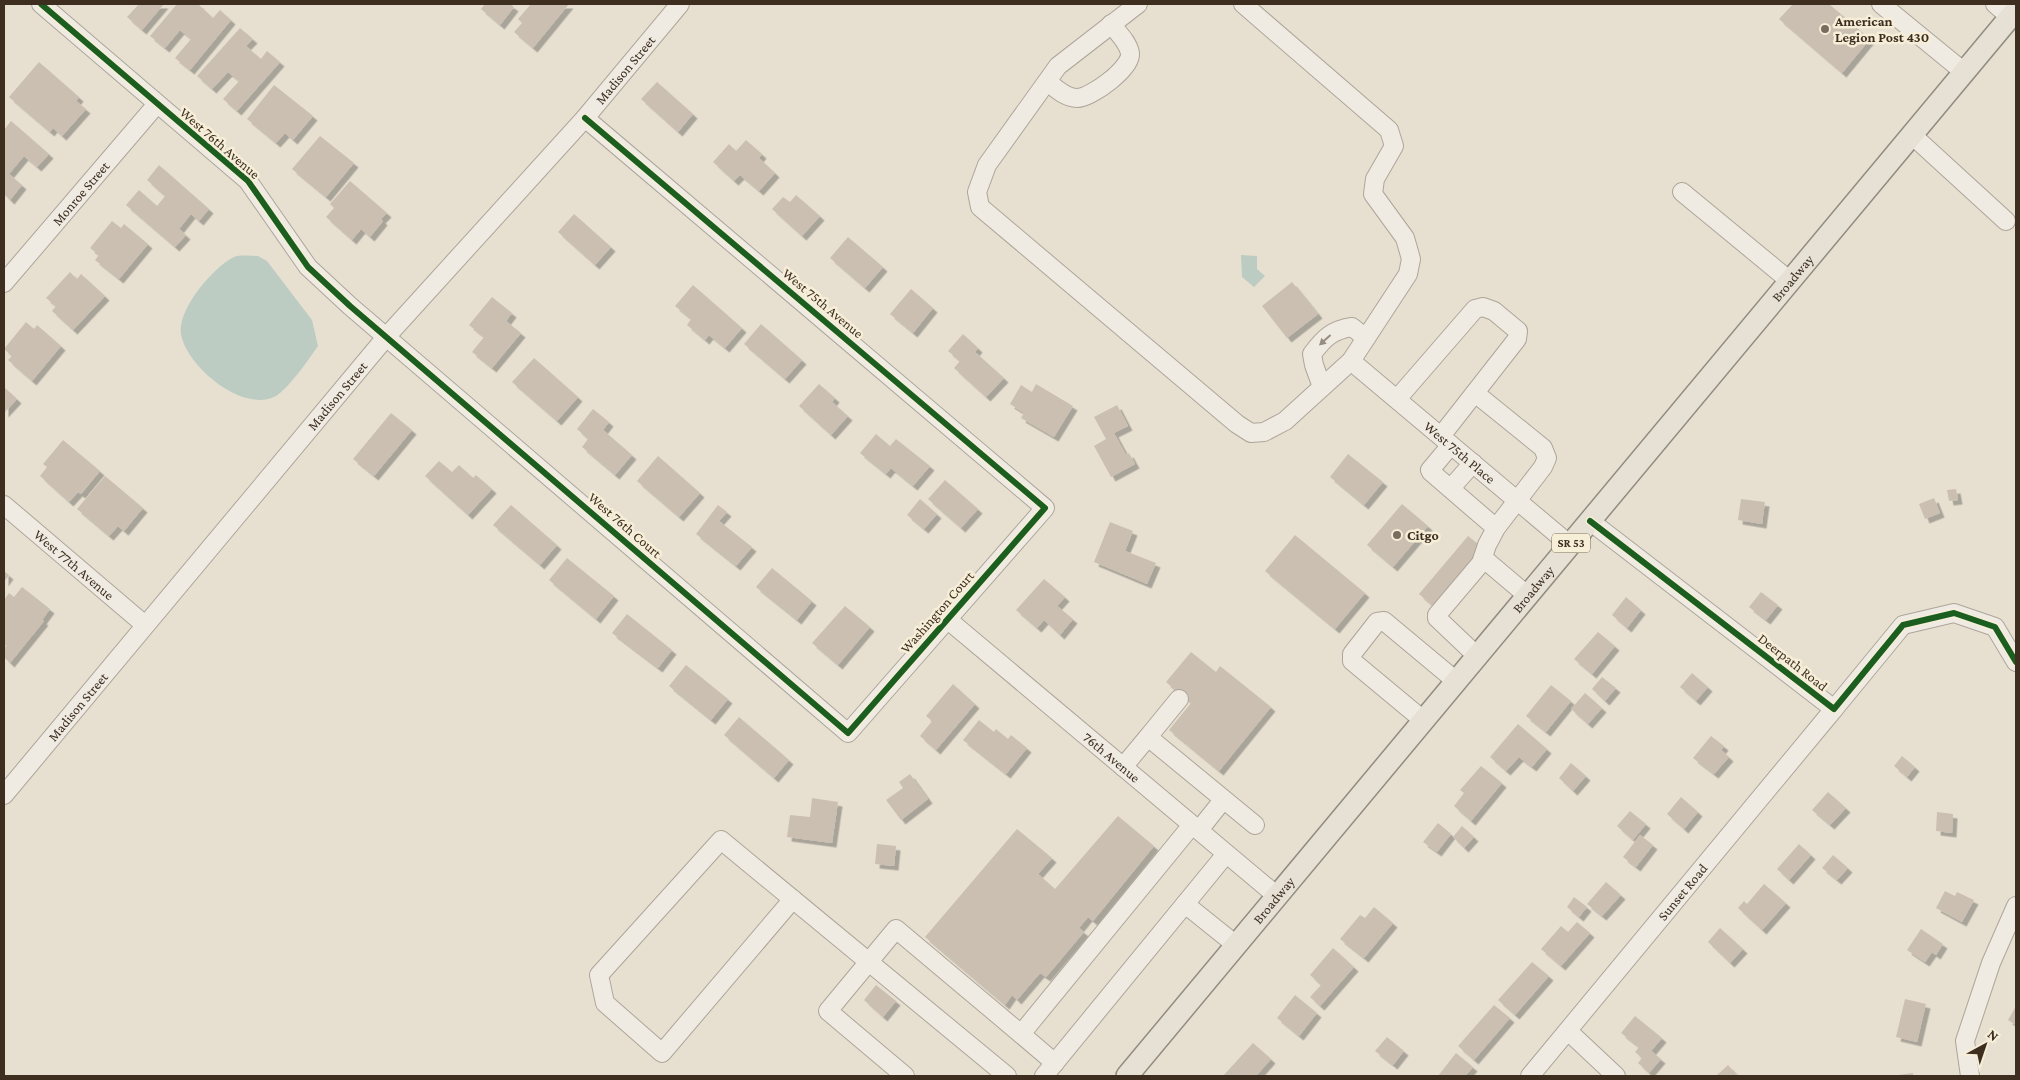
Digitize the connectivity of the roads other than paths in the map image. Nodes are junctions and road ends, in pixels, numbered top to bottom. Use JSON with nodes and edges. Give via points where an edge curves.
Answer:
{"nodes":[{"id":1,"x":41,"y":4,"type":"edge"},
{"id":2,"x":680,"y":4,"type":"edge"},
{"id":3,"x":1138,"y":4,"type":"edge"},
{"id":4,"x":1243,"y":4,"type":"edge"},
{"id":5,"x":1881,"y":4,"type":"edge"},
{"id":6,"x":2007,"y":10,"type":"edge"},
{"id":7,"x":1111,"y":24,"type":"junction"},
{"id":8,"x":1964,"y":72,"type":"junction"},
{"id":9,"x":1048,"y":82,"type":"junction"},
{"id":10,"x":157,"y":104,"type":"junction"},
{"id":11,"x":585,"y":118,"type":"junction"},
{"id":12,"x":1912,"y":135,"type":"junction"},
{"id":13,"x":1682,"y":192,"type":"dead end"},
{"id":14,"x":2006,"y":221,"type":"dead end"},
{"id":15,"x":1790,"y":281,"type":"junction"},
{"id":16,"x":4,"y":283,"type":"edge"},
{"id":17,"x":387,"y":336,"type":"junction"},
{"id":18,"x":1366,"y":338,"type":"junction"},
{"id":19,"x":1351,"y":360,"type":"junction"},
{"id":20,"x":1322,"y":387,"type":"junction"},
{"id":21,"x":1475,"y":392,"type":"junction"},
{"id":22,"x":1396,"y":399,"type":"junction"},
{"id":23,"x":1446,"y":441,"type":"junction"},
{"id":24,"x":1473,"y":463,"type":"junction"},
{"id":25,"x":1451,"y":488,"type":"junction"},
{"id":26,"x":1516,"y":500,"type":"junction"},
{"id":27,"x":4,"y":505,"type":"edge"},
{"id":28,"x":1045,"y":508,"type":"joint"},
{"id":29,"x":1590,"y":521,"type":"junction"},
{"id":30,"x":1496,"y":528,"type":"junction"},
{"id":31,"x":1570,"y":545,"type":"junction"},
{"id":32,"x":1483,"y":558,"type":"junction"},
{"id":33,"x":1528,"y":596,"type":"junction"},
{"id":34,"x":947,"y":619,"type":"junction"},
{"id":35,"x":145,"y":625,"type":"junction"},
{"id":36,"x":1477,"y":656,"type":"junction"},
{"id":37,"x":2016,"y":662,"type":"edge"},
{"id":38,"x":1456,"y":681,"type":"junction"},
{"id":39,"x":1179,"y":699,"type":"dead end"},
{"id":40,"x":1834,"y":709,"type":"junction"},
{"id":41,"x":1423,"y":720,"type":"junction"},
{"id":42,"x":848,"y":733,"type":"joint"},
{"id":43,"x":1148,"y":737,"type":"junction"},
{"id":44,"x":1123,"y":767,"type":"junction"},
{"id":45,"x":4,"y":795,"type":"edge"},
{"id":46,"x":1223,"y":800,"type":"junction"},
{"id":47,"x":1254,"y":825,"type":"dead end"},
{"id":48,"x":1195,"y":828,"type":"junction"},
{"id":49,"x":1226,"y":854,"type":"junction"},
{"id":50,"x":1277,"y":896,"type":"junction"},
{"id":51,"x":793,"y":899,"type":"junction"},
{"id":52,"x":1185,"y":904,"type":"junction"},
{"id":53,"x":2016,"y":906,"type":"edge"},
{"id":54,"x":1236,"y":945,"type":"junction"},
{"id":55,"x":868,"y":962,"type":"junction"},
{"id":56,"x":1568,"y":1031,"type":"junction"},
{"id":57,"x":1021,"y":1034,"type":"junction"},
{"id":58,"x":1050,"y":1070,"type":"edge"},
{"id":59,"x":905,"y":1076,"type":"edge"},
{"id":60,"x":1007,"y":1076,"type":"edge"},
{"id":61,"x":1127,"y":1076,"type":"edge"},
{"id":62,"x":1530,"y":1076,"type":"edge"},
{"id":63,"x":1616,"y":1076,"type":"edge"},
{"id":64,"x":1970,"y":1076,"type":"edge"}],
"edges":[{"from":1,"to":10,"type":"street","name":"West 76th Avenue"},
{"from":2,"to":11,"type":"street","name":"Madison Street"},
{"from":3,"to":7,"type":"street"},
{"from":4,"to":18,"type":"street","via":[[1389,130],[1394,146],[1375,179],[1373,194],[1405,238],[1411,259],[1408,274]]},
{"from":5,"to":8,"type":"street"},
{"from":6,"to":8,"type":"main road","name":"Broadway","number":"SR 53"},
{"from":7,"to":9,"type":"street","via":[[1058,66]]},
{"from":7,"to":9,"type":"street","via":[[1126,43],[1130,55],[1127,66],[1092,94],[1078,98],[1065,95]]},
{"from":8,"to":12,"type":"main road","name":"Broadway","number":"SR 53"},
{"from":9,"to":20,"type":"street","via":[[987,165],[977,192],[980,207],[1251,433],[1264,432],[1285,421]]},
{"from":10,"to":16,"type":"street","name":"Monroe Street"},
{"from":10,"to":17,"type":"street","name":"West 76th Avenue","via":[[248,181],[308,267]]},
{"from":11,"to":17,"type":"street","name":"Madison Street"},
{"from":11,"to":28,"type":"street","name":"West 75th Avenue"},
{"from":12,"to":14,"type":"street"},
{"from":12,"to":15,"type":"main road","name":"Broadway","number":"SR 53"},
{"from":13,"to":15,"type":"street"},
{"from":15,"to":29,"type":"main road","name":"Broadway","number":"SR 53"},
{"from":17,"to":35,"type":"street","name":"Madison Street"},
{"from":17,"to":42,"type":"street","name":"West 76th Court"},
{"from":18,"to":19,"type":"street"},
{"from":18,"to":20,"type":"street","one_way":true,"via":[[1352,327],[1337,329],[1322,341],[1312,354]]},
{"from":19,"to":20,"type":"street"},
{"from":19,"to":22,"type":"street","name":"West 75th Place"},
{"from":21,"to":22,"type":"street","via":[[1516,339],[1518,331],[1494,311],[1483,307],[1475,309]]},
{"from":21,"to":23,"type":"street"},
{"from":21,"to":26,"type":"street","via":[[1543,448],[1547,458],[1543,468]]},
{"from":22,"to":23,"type":"street","name":"West 75th Place"},
{"from":23,"to":24,"type":"street","name":"West 75th Place"},
{"from":23,"to":25,"type":"street","via":[[1430,470]]},
{"from":24,"to":25,"type":"street"},
{"from":24,"to":26,"type":"street","name":"West 75th Place"},
{"from":25,"to":30,"type":"street"},
{"from":26,"to":30,"type":"street"},
{"from":26,"to":31,"type":"street","name":"West 75th Place"},
{"from":27,"to":35,"type":"street","name":"West 77th Avenue"},
{"from":28,"to":34,"type":"street","name":"Washington Court"},
{"from":29,"to":31,"type":"main road","name":"Broadway","number":"SR 53"},
{"from":29,"to":40,"type":"street","name":"Deerpath Road"},
{"from":30,"to":32,"type":"street"},
{"from":31,"to":33,"type":"main road","name":"Broadway","number":"SR 53"},
{"from":32,"to":33,"type":"street"},
{"from":32,"to":36,"type":"street","via":[[1437,614],[1437,618]]},
{"from":33,"to":36,"type":"main road","name":"Broadway","number":"SR 53"},
{"from":34,"to":42,"type":"street","name":"Washington Court"},
{"from":34,"to":44,"type":"street","name":"76th Avenue"},
{"from":35,"to":45,"type":"street","name":"Madison Street"},
{"from":36,"to":38,"type":"main road","name":"Broadway","number":"SR 53"},
{"from":37,"to":40,"type":"street","name":"Deerpath Road","via":[[1995,627],[1954,613],[1903,625]]},
{"from":38,"to":41,"type":"main road","name":"Broadway","number":"SR 53"},
{"from":38,"to":41,"type":"street","via":[[1384,621],[1377,622],[1352,654],[1352,661]]},
{"from":39,"to":43,"type":"street"},
{"from":40,"to":56,"type":"street","name":"Sunset Road"},
{"from":41,"to":50,"type":"main road","name":"Broadway","number":"SR 53"},
{"from":43,"to":44,"type":"street"},
{"from":43,"to":46,"type":"street"},
{"from":44,"to":48,"type":"street","name":"76th Avenue"},
{"from":46,"to":47,"type":"street"},
{"from":46,"to":48,"type":"street"},
{"from":48,"to":49,"type":"street","name":"76th Avenue"},
{"from":48,"to":57,"type":"street"},
{"from":49,"to":50,"type":"street","name":"76th Avenue"},
{"from":49,"to":52,"type":"street"},
{"from":50,"to":54,"type":"main road","name":"Broadway","number":"SR 53"},
{"from":51,"to":51,"type":"street","via":[[721,840],[598,975],[605,1003],[662,1053]]},
{"from":51,"to":55,"type":"street"},
{"from":52,"to":54,"type":"street"},
{"from":52,"to":58,"type":"street"},
{"from":53,"to":64,"type":"street","via":[[1991,963],[1965,1041]]},
{"from":54,"to":61,"type":"main road","name":"Broadway","number":"SR 53"},
{"from":55,"to":57,"type":"street","via":[[896,929]]},
{"from":55,"to":59,"type":"street","via":[[828,1011]]},
{"from":55,"to":60,"type":"street"},
{"from":56,"to":62,"type":"street","name":"Sunset Road"},
{"from":56,"to":63,"type":"street"},
{"from":57,"to":58,"type":"street"}]}
